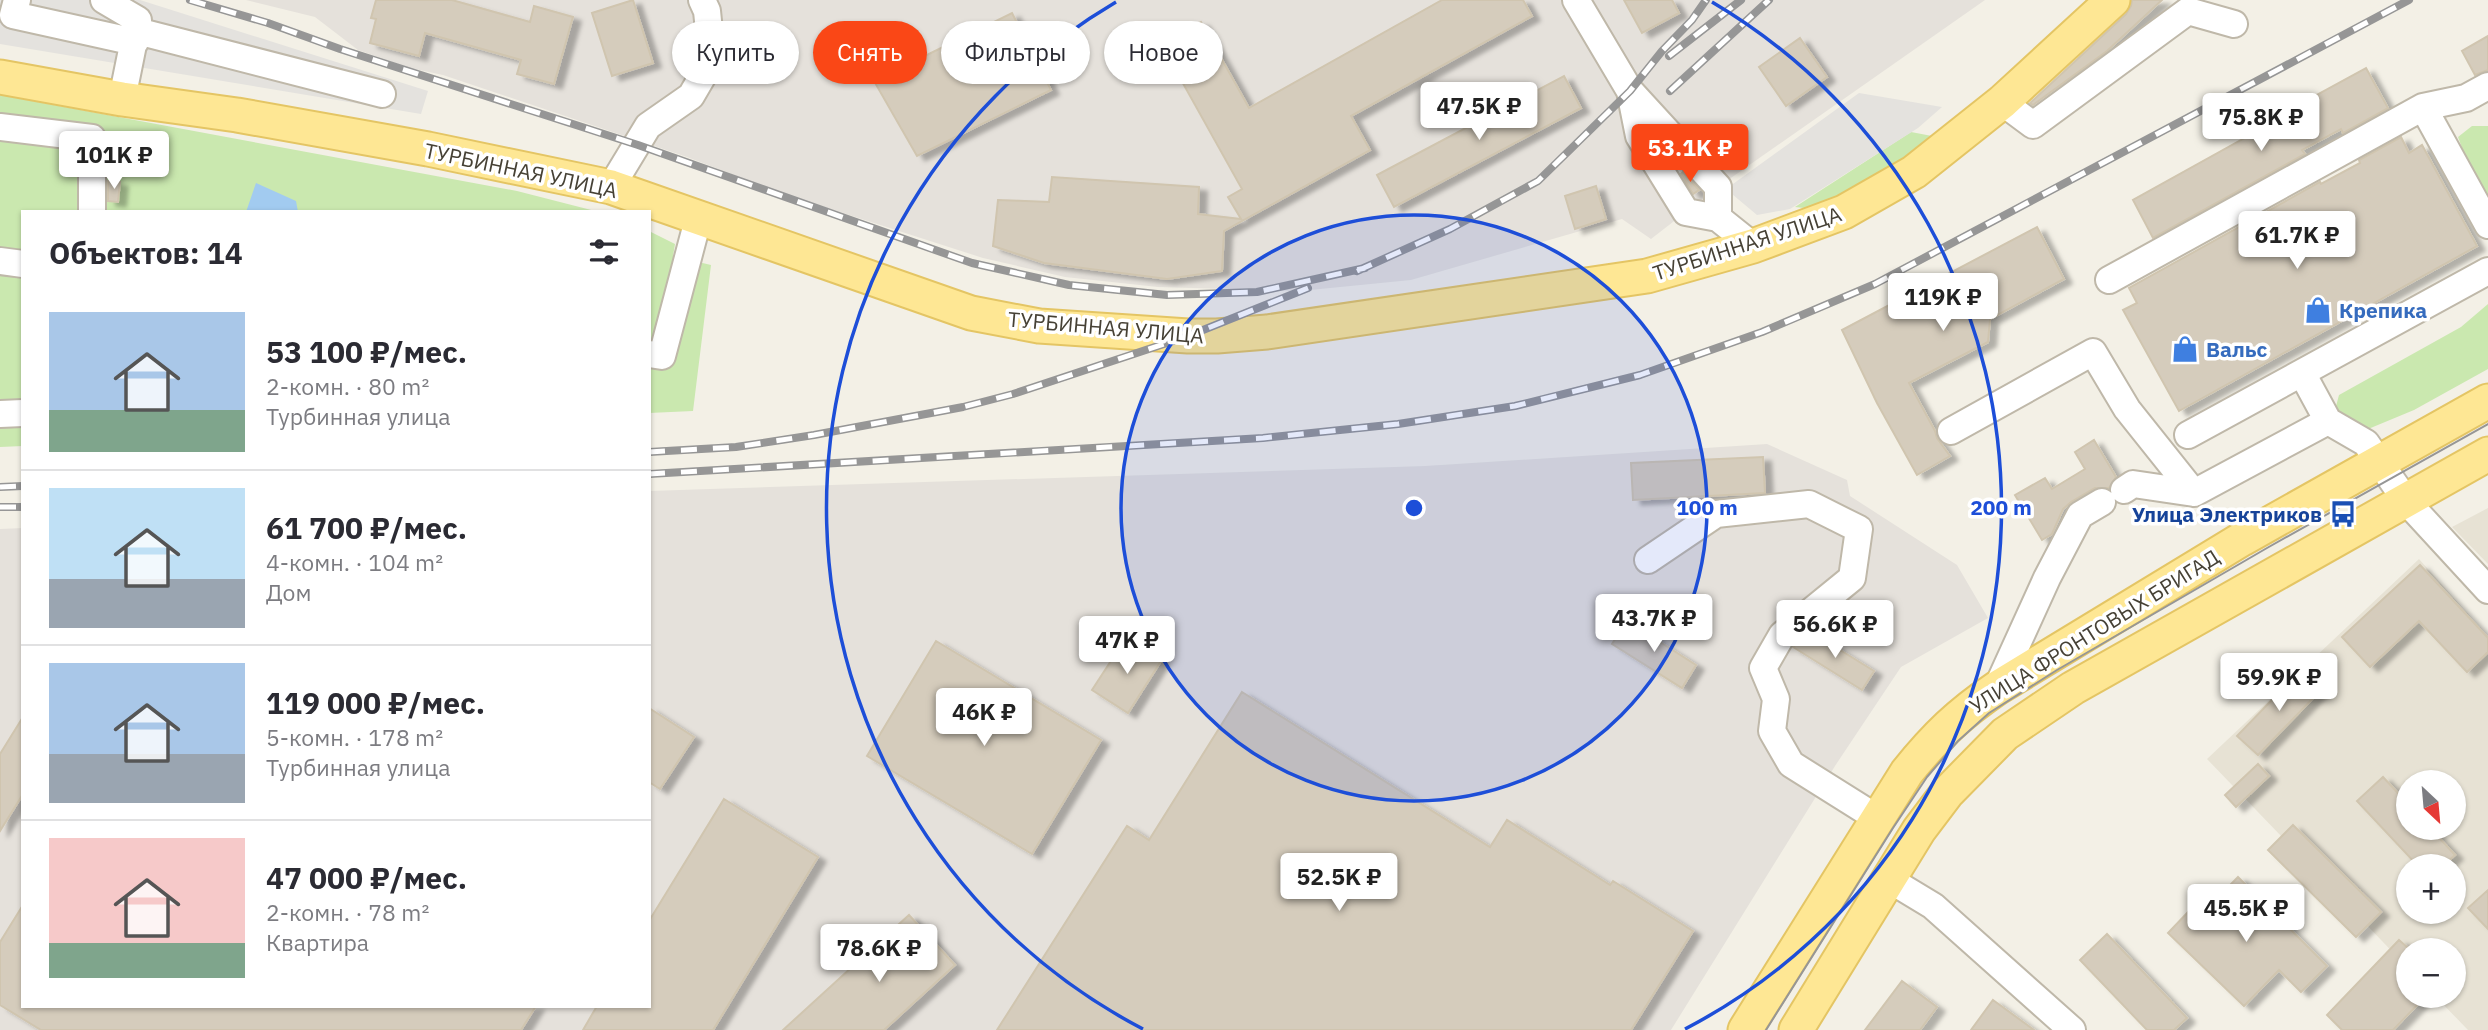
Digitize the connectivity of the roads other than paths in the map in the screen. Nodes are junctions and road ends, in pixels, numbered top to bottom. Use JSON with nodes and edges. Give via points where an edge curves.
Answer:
{"nodes":[{"id":1,"x":104,"y":0,"type":"edge"},
{"id":2,"x":702,"y":0,"type":"edge"},
{"id":3,"x":1576,"y":0,"type":"edge"},
{"id":4,"x":2113,"y":0,"type":"edge"},
{"id":5,"x":10,"y":9,"type":"edge"},
{"id":6,"x":2234,"y":24,"type":"dead end"},
{"id":7,"x":136,"y":37,"type":"junction"},
{"id":8,"x":0,"y":77,"type":"edge"},
{"id":9,"x":2488,"y":86,"type":"edge"},
{"id":10,"x":1630,"y":91,"type":"junction"},
{"id":11,"x":382,"y":94,"type":"dead end"},
{"id":12,"x":122,"y":99,"type":"junction"},
{"id":13,"x":2002,"y":102,"type":"junction"},
{"id":14,"x":2423,"y":107,"type":"junction"},
{"id":15,"x":0,"y":127,"type":"edge"},
{"id":16,"x":611,"y":187,"type":"junction"},
{"id":17,"x":92,"y":210,"type":"edge"},
{"id":18,"x":699,"y":216,"type":"junction"},
{"id":19,"x":1718,"y":218,"type":"junction"},
{"id":20,"x":2488,"y":225,"type":"edge"},
{"id":21,"x":1753,"y":246,"type":"junction"},
{"id":22,"x":0,"y":261,"type":"edge"},
{"id":23,"x":21,"y":264,"type":"edge"},
{"id":24,"x":2488,"y":271,"type":"edge"},
{"id":25,"x":2109,"y":280,"type":"dead end"},
{"id":26,"x":651,"y":354,"type":"edge"},
{"id":27,"x":2302,"y":373,"type":"junction"},
{"id":28,"x":2488,"y":401,"type":"edge"},
{"id":29,"x":0,"y":414,"type":"edge"},
{"id":30,"x":21,"y":414,"type":"edge"},
{"id":31,"x":2328,"y":421,"type":"junction"},
{"id":32,"x":1951,"y":431,"type":"dead end"},
{"id":33,"x":2188,"y":435,"type":"dead end"},
{"id":34,"x":2488,"y":454,"type":"edge"},
{"id":35,"x":2394,"y":484,"type":"junction"},
{"id":36,"x":2194,"y":493,"type":"junction"},
{"id":37,"x":1648,"y":561,"type":"dead end"},
{"id":38,"x":2488,"y":590,"type":"edge"},
{"id":39,"x":1997,"y":688,"type":"junction"},
{"id":40,"x":1877,"y":818,"type":"junction"},
{"id":41,"x":1891,"y":880,"type":"junction"},
{"id":42,"x":1745,"y":1030,"type":"edge"},
{"id":43,"x":1797,"y":1030,"type":"edge"},
{"id":44,"x":2072,"y":1030,"type":"edge"}],
"edges":[{"from":1,"to":7,"type":"lane","via":[[138,20]]},
{"from":2,"to":16,"type":"lane","via":[[712,60],[691,96],[648,126]]},
{"from":3,"to":10,"type":"lane"},
{"from":4,"to":13,"type":"main road","name":"ТУРБИННАЯ УЛИЦА"},
{"from":5,"to":7,"type":"lane"},
{"from":6,"to":13,"type":"lane","via":[[2188,12],[2033,125]]},
{"from":7,"to":11,"type":"lane"},
{"from":7,"to":12,"type":"lane"},
{"from":8,"to":12,"type":"main road","name":"ТУРБИННАЯ УЛИЦА"},
{"from":9,"to":14,"type":"lane","via":[[2466,98]]},
{"from":10,"to":19,"type":"lane","via":[[1718,187]]},
{"from":10,"to":19,"type":"lane","via":[[1639,136],[1686,212]]},
{"from":12,"to":16,"type":"main road","name":"ТУРБИННАЯ УЛИЦА","via":[[237,115]]},
{"from":13,"to":21,"type":"main road","name":"ТУРБИННАЯ УЛИЦА","via":[[1914,172],[1844,212]]},
{"from":14,"to":20,"type":"lane"},
{"from":14,"to":25,"type":"lane"},
{"from":15,"to":17,"type":"lane","via":[[92,138]]},
{"from":16,"to":18,"type":"main road","name":"ТУРБИННАЯ УЛИЦА"},
{"from":18,"to":21,"type":"main road","name":"ТУРБИННАЯ УЛИЦА","via":[[971,313],[1039,326],[1188,336],[1267,332],[1647,276]]},
{"from":18,"to":26,"type":"lane","via":[[662,356]]},
{"from":19,"to":21,"type":"lane"},
{"from":22,"to":23,"type":"lane"},
{"from":24,"to":27,"type":"lane"},
{"from":27,"to":31,"type":"lane"},
{"from":27,"to":33,"type":"lane"},
{"from":28,"to":35,"type":"main road","name":"УЛИЦА ФРОНТОВЫХ БРИГАД"},
{"from":29,"to":30,"type":"lane"},
{"from":31,"to":35,"type":"lane","via":[[2366,443]]},
{"from":31,"to":36,"type":"lane"},
{"from":32,"to":36,"type":"lane","via":[[2093,352],[2127,409]]},
{"from":34,"to":35,"type":"main road","name":"УЛИЦА ФРОНТОВЫХ БРИГАД"},
{"from":35,"to":38,"type":"lane"},
{"from":35,"to":39,"type":"main road","name":"УЛИЦА ФРОНТОВЫХ БРИГАД","via":[[2242,540]]},
{"from":35,"to":41,"type":"main road","name":"УЛИЦА ФРОНТОВЫХ БРИГАД","via":[[2005,734],[1947,793],[1919,830]]},
{"from":36,"to":39,"type":"lane","via":[[2133,484],[2102,502],[2047,578]]},
{"from":37,"to":40,"type":"lane","via":[[1716,514],[1809,504],[1859,529],[1852,578],[1782,635],[1763,668],[1776,699],[1772,731],[1791,764]]},
{"from":39,"to":40,"type":"main road","name":"УЛИЦА ФРОНТОВЫХ БРИГАД","via":[[1936,736]]},
{"from":40,"to":42,"type":"main road","name":"УЛИЦА ФРОНТОВЫХ БРИГАД"},
{"from":41,"to":43,"type":"main road","name":"УЛИЦА ФРОНТОВЫХ БРИГАД"},
{"from":41,"to":44,"type":"lane","via":[[1933,906]]}]}
